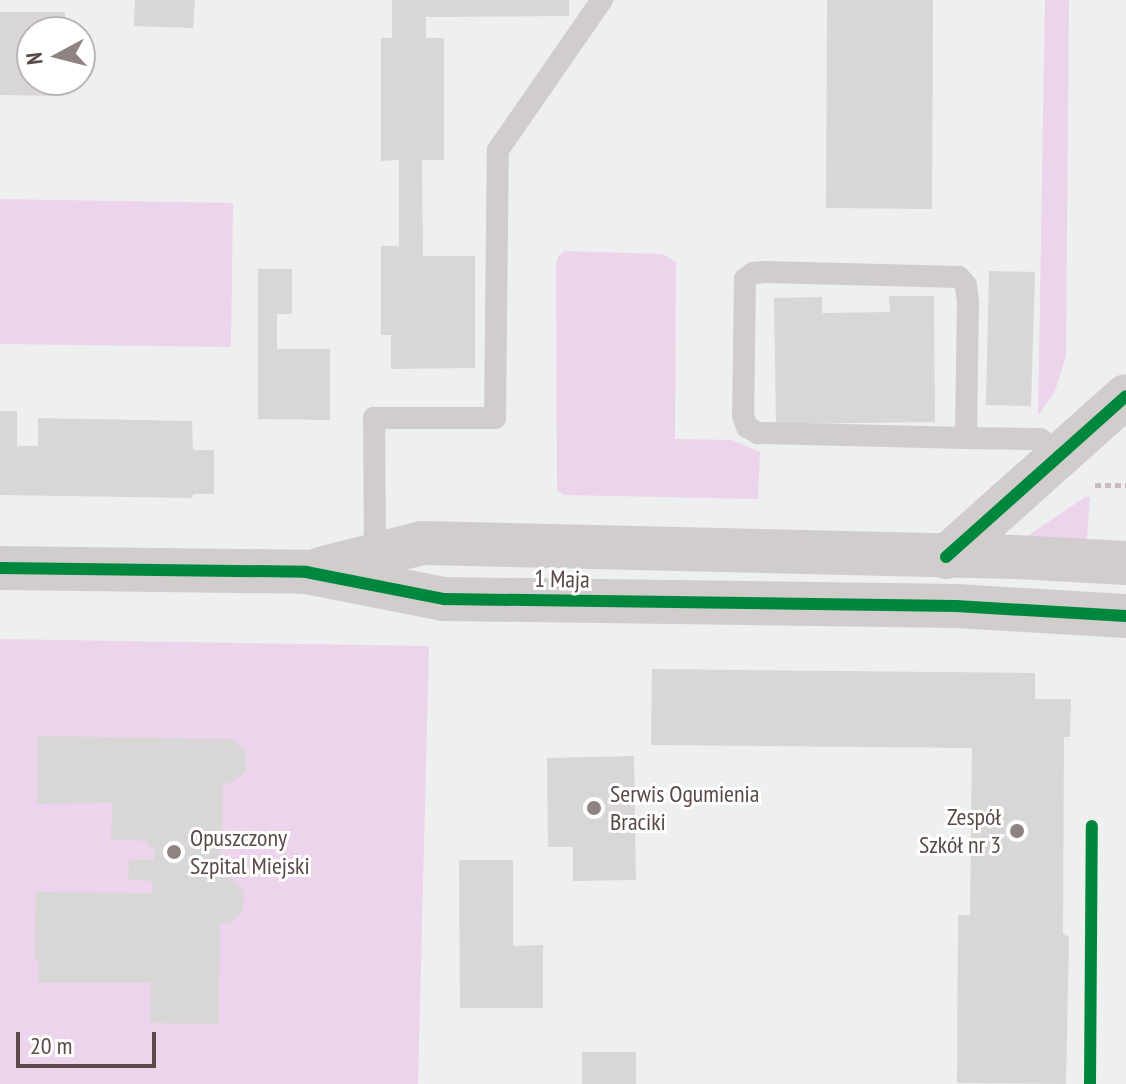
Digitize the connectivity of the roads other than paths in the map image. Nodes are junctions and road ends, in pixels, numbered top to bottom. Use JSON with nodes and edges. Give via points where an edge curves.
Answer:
{"nodes":[{"id":1,"x":602,"y":0,"type":"edge"},
{"id":2,"x":1126,"y":396,"type":"edge"},
{"id":3,"x":966,"y":438,"type":"junction"},
{"id":4,"x":1061,"y":454,"type":"junction"},
{"id":5,"x":375,"y":555,"type":"junction"},
{"id":6,"x":946,"y":557,"type":"junction"},
{"id":7,"x":1126,"y":563,"type":"edge"},
{"id":8,"x":0,"y":568,"type":"edge"},
{"id":9,"x":306,"y":572,"type":"junction"},
{"id":10,"x":1126,"y":616,"type":"edge"}],
"edges":[{"from":1,"to":5,"type":"lane","via":[[498,150],[495,418],[374,418]]},
{"from":2,"to":4,"type":"street"},
{"from":3,"to":3,"type":"lane","via":[[758,433],[747,427],[745,279],[765,272],[959,277],[968,302]]},
{"from":3,"to":4,"type":"lane","via":[[1040,439]]},
{"from":4,"to":6,"type":"street"},
{"from":5,"to":6,"type":"street","name":"1 Maja","via":[[422,543]]},
{"from":5,"to":9,"type":"street","name":"1 Maja"},
{"from":6,"to":7,"type":"street","name":"1 Maja"},
{"from":8,"to":9,"type":"street","name":"1 Maja"},
{"from":9,"to":10,"type":"street","name":"1 Maja","via":[[444,599],[956,606]]}]}
